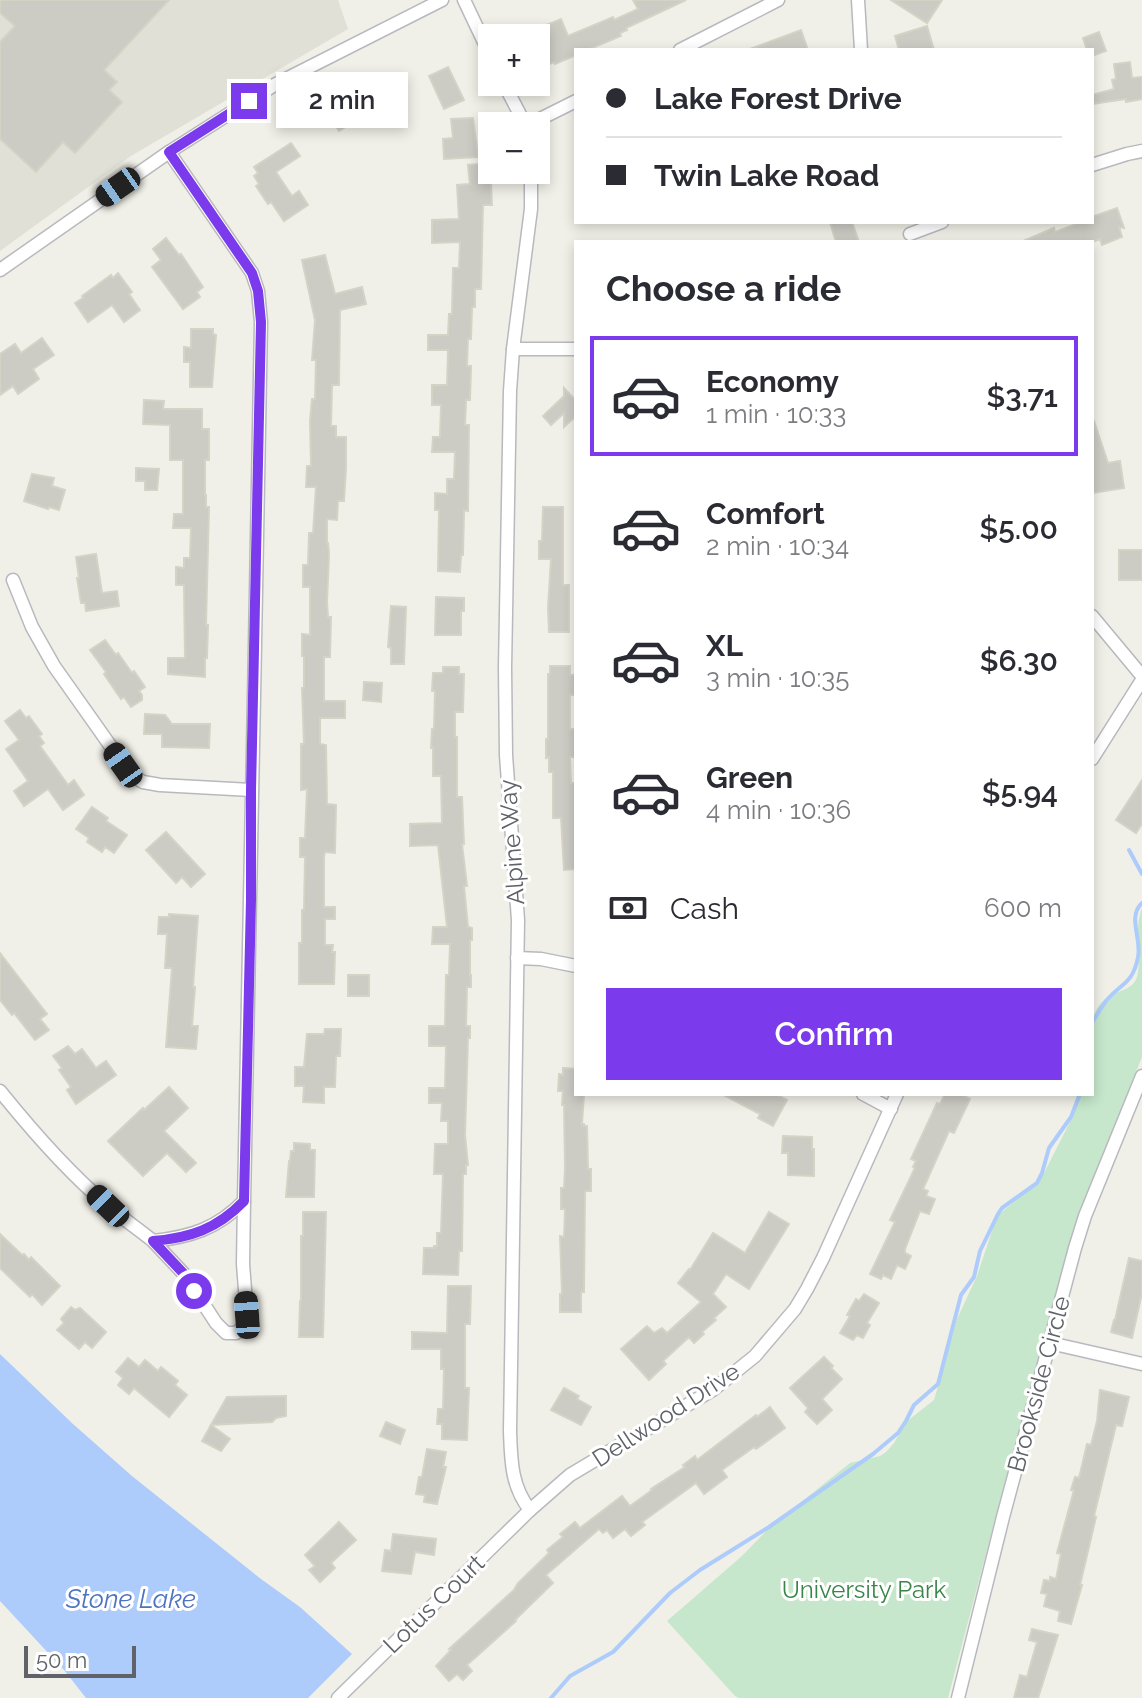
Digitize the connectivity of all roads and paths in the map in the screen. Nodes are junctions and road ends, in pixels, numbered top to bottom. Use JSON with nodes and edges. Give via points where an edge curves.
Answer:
{"nodes":[{"id":1,"x":442,"y":0,"type":"edge"},
{"id":2,"x":464,"y":0,"type":"edge"},
{"id":3,"x":778,"y":0,"type":"edge"},
{"id":4,"x":858,"y":0,"type":"edge"},
{"id":5,"x":478,"y":30,"type":"edge"},
{"id":6,"x":684,"y":48,"type":"edge"},
{"id":7,"x":861,"y":48,"type":"edge"},
{"id":8,"x":574,"y":102,"type":"edge"},
{"id":9,"x":550,"y":114,"type":"edge"},
{"id":10,"x":1142,"y":151,"type":"edge"},
{"id":11,"x":169,"y":152,"type":"junction"},
{"id":12,"x":1094,"y":164,"type":"edge"},
{"id":13,"x":531,"y":184,"type":"edge"},
{"id":14,"x":936,"y":224,"type":"edge"},
{"id":15,"x":910,"y":233,"type":"edge"},
{"id":16,"x":0,"y":270,"type":"edge"},
{"id":17,"x":513,"y":349,"type":"junction"},
{"id":18,"x":574,"y":349,"type":"edge"},
{"id":19,"x":13,"y":580,"type":"dead end"},
{"id":20,"x":1094,"y":618,"type":"edge"},
{"id":21,"x":1142,"y":678,"type":"edge"},
{"id":22,"x":1094,"y":756,"type":"edge"},
{"id":23,"x":251,"y":790,"type":"junction"},
{"id":24,"x":517,"y":958,"type":"junction"},
{"id":25,"x":574,"y":966,"type":"edge"},
{"id":26,"x":1142,"y":1076,"type":"edge"},
{"id":27,"x":0,"y":1091,"type":"edge"},
{"id":28,"x":867,"y":1096,"type":"edge"},
{"id":29,"x":896,"y":1096,"type":"edge"},
{"id":30,"x":891,"y":1109,"type":"junction"},
{"id":31,"x":244,"y":1201,"type":"junction"},
{"id":32,"x":153,"y":1241,"type":"junction"},
{"id":33,"x":1050,"y":1343,"type":"junction"},
{"id":34,"x":1142,"y":1364,"type":"edge"},
{"id":35,"x":530,"y":1510,"type":"junction"},
{"id":36,"x":338,"y":1698,"type":"edge"},
{"id":37,"x":958,"y":1698,"type":"edge"}],
"edges":[{"from":1,"to":11,"type":"street","via":[[296,72]]},
{"from":2,"to":5,"type":"street"},
{"from":3,"to":6,"type":"street"},
{"from":4,"to":7,"type":"street"},
{"from":8,"to":9,"type":"street"},
{"from":10,"to":12,"type":"street"},
{"from":11,"to":16,"type":"street"},
{"from":11,"to":23,"type":"street","via":[[246,262],[258,291]]},
{"from":13,"to":17,"type":"street","name":"Alpine Way"},
{"from":14,"to":15,"type":"street"},
{"from":17,"to":18,"type":"street"},
{"from":17,"to":24,"type":"street","name":"Alpine Way","via":[[505,668]]},
{"from":19,"to":23,"type":"street","via":[[54,666],[131,775],[160,785]]},
{"from":20,"to":21,"type":"street"},
{"from":21,"to":22,"type":"street"},
{"from":23,"to":31,"type":"street"},
{"from":24,"to":25,"type":"street"},
{"from":24,"to":35,"type":"street","name":"Alpine Way","via":[[510,1431],[512,1471]]},
{"from":26,"to":33,"type":"street","name":"Brookside Circle","via":[[1085,1216]]},
{"from":27,"to":32,"type":"street","via":[[69,1169]]},
{"from":28,"to":30,"type":"street"},
{"from":29,"to":30,"type":"street","name":"Dellwood Drive"},
{"from":30,"to":35,"type":"street","name":"Dellwood Drive","via":[[823,1258],[775,1334],[714,1389],[570,1475]]},
{"from":31,"to":32,"type":"street","via":[[207,1230]]},
{"from":31,"to":32,"type":"street","via":[[247,1315],[245,1326],[236,1333],[226,1333],[216,1323],[184,1274]]},
{"from":33,"to":34,"type":"street"},
{"from":33,"to":37,"type":"street","name":"Brookside Circle"},
{"from":35,"to":36,"type":"street","name":"Lotus Court"}]}
